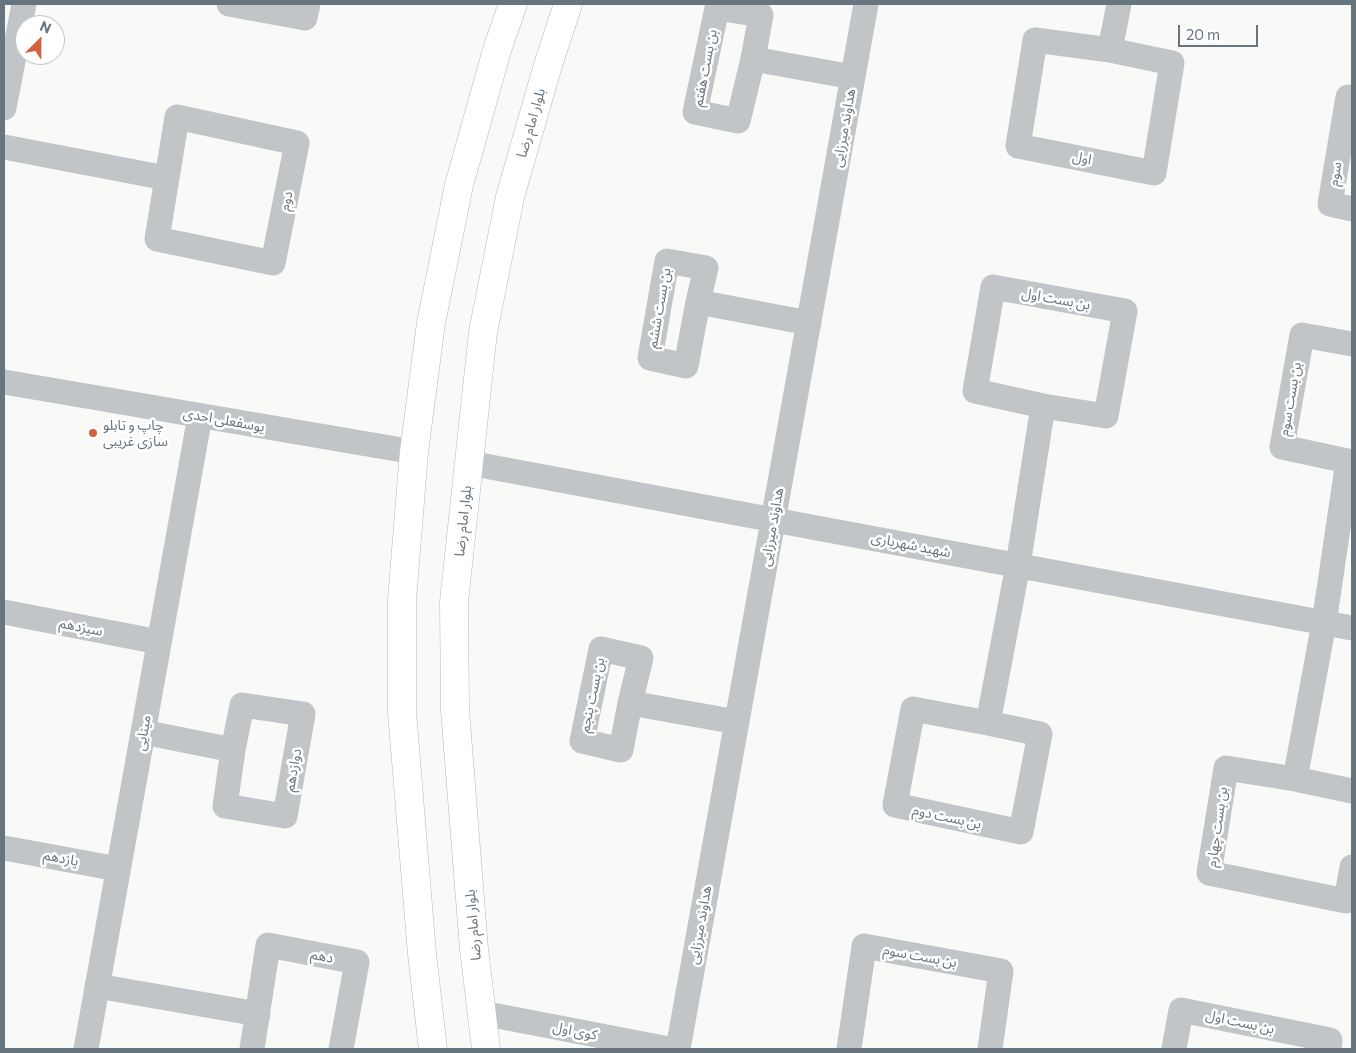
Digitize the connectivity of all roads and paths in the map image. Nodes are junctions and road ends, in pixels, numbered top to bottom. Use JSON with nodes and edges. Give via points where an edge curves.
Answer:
{"nodes":[{"id":1,"x":24,"y":4,"type":"edge"},
{"id":2,"x":229,"y":4,"type":"edge"},
{"id":3,"x":308,"y":4,"type":"edge"},
{"id":4,"x":513,"y":4,"type":"edge"},
{"id":5,"x":568,"y":4,"type":"edge"},
{"id":6,"x":866,"y":4,"type":"edge"},
{"id":7,"x":1119,"y":4,"type":"edge"},
{"id":8,"x":1110,"y":50,"type":"junction"},
{"id":9,"x":753,"y":59,"type":"dead end"},
{"id":10,"x":853,"y":77,"type":"junction"},
{"id":11,"x":1352,"y":97,"type":"edge"},
{"id":12,"x":4,"y":108,"type":"edge"},
{"id":13,"x":4,"y":147,"type":"edge"},
{"id":14,"x":166,"y":178,"type":"junction"},
{"id":15,"x":1352,"y":209,"type":"edge"},
{"id":16,"x":698,"y":302,"type":"dead end"},
{"id":17,"x":809,"y":323,"type":"junction"},
{"id":18,"x":1352,"y":344,"type":"edge"},
{"id":19,"x":4,"y":382,"type":"edge"},
{"id":20,"x":1043,"y":406,"type":"junction"},
{"id":21,"x":200,"y":416,"type":"junction"},
{"id":22,"x":414,"y":452,"type":"junction"},
{"id":23,"x":1350,"y":462,"type":"edge"},
{"id":24,"x":469,"y":463,"type":"junction"},
{"id":25,"x":774,"y":520,"type":"junction"},
{"id":26,"x":1018,"y":566,"type":"junction"},
{"id":27,"x":4,"y":612,"type":"edge"},
{"id":28,"x":1324,"y":623,"type":"junction"},
{"id":29,"x":1352,"y":628,"type":"edge"},
{"id":30,"x":159,"y":642,"type":"junction"},
{"id":31,"x":630,"y":703,"type":"dead end"},
{"id":32,"x":737,"y":722,"type":"junction"},
{"id":33,"x":988,"y":723,"type":"junction"},
{"id":34,"x":143,"y":732,"type":"junction"},
{"id":35,"x":233,"y":750,"type":"junction"},
{"id":36,"x":1296,"y":779,"type":"junction"},
{"id":37,"x":1352,"y":791,"type":"edge"},
{"id":38,"x":4,"y":848,"type":"edge"},
{"id":39,"x":1352,"y":867,"type":"edge"},
{"id":40,"x":118,"y":869,"type":"junction"},
{"id":41,"x":97,"y":986,"type":"junction"},
{"id":42,"x":482,"y":1013,"type":"junction"},
{"id":43,"x":258,"y":1014,"type":"junction"},
{"id":44,"x":86,"y":1049,"type":"edge"},
{"id":45,"x":252,"y":1049,"type":"edge"},
{"id":46,"x":341,"y":1049,"type":"edge"},
{"id":47,"x":433,"y":1049,"type":"edge"},
{"id":48,"x":486,"y":1049,"type":"edge"},
{"id":49,"x":669,"y":1049,"type":"edge"},
{"id":50,"x":678,"y":1049,"type":"edge"},
{"id":51,"x":849,"y":1049,"type":"edge"},
{"id":52,"x":990,"y":1049,"type":"edge"},
{"id":53,"x":1174,"y":1049,"type":"edge"},
{"id":54,"x":1329,"y":1049,"type":"edge"}],
"edges":[{"from":1,"to":12,"type":"street"},
{"from":2,"to":3,"type":"street","via":[[305,18]]},
{"from":4,"to":22,"type":"main road","via":[[459,186],[431,323]]},
{"from":5,"to":24,"type":"main road","name":"بلوار امام رضا","via":[[510,198],[483,332]]},
{"from":6,"to":10,"type":"street","name":"هداوند میرزایی"},
{"from":7,"to":8,"type":"street"},
{"from":8,"to":8,"type":"street","name":"اول","via":[[1172,63],[1154,173],[1018,146],[1035,40]]},
{"from":9,"to":10,"type":"street"},
{"from":10,"to":17,"type":"street","name":"هداوند میرزایی"},
{"from":11,"to":15,"type":"street","name":"سوم","via":[[1348,96],[1330,204]]},
{"from":13,"to":14,"type":"street"},
{"from":14,"to":14,"type":"street","name":"دوم","via":[[177,117],[297,143],[274,263],[157,239]]},
{"from":16,"to":17,"type":"street"},
{"from":17,"to":25,"type":"street","name":"هداوند میرزایی"},
{"from":18,"to":23,"type":"street","name":"بن بست سوم","via":[[1302,335],[1282,447]]},
{"from":19,"to":21,"type":"street","name":"یوسفعلی احدی"},
{"from":20,"to":20,"type":"street","name":"بن بست اول","via":[[1106,416],[1125,312],[993,287],[976,392]]},
{"from":20,"to":26,"type":"street"},
{"from":21,"to":22,"type":"street","name":"یوسفعلی احدی"},
{"from":21,"to":30,"type":"street","name":"مینایی"},
{"from":22,"to":47,"type":"main road","via":[[402,600],[402,712]]},
{"from":23,"to":28,"type":"street","name":"بن بست سوم"},
{"from":24,"to":25,"type":"street","name":"شهید شهریاری"},
{"from":24,"to":42,"type":"main road","name":"بلوار امام رضا","via":[[454,602],[455,710]]},
{"from":25,"to":26,"type":"street","name":"شهید شهریاری"},
{"from":25,"to":32,"type":"street","name":"هداوند میرزایی"},
{"from":26,"to":28,"type":"street","name":"شهید شهریاری"},
{"from":26,"to":33,"type":"street"},
{"from":27,"to":30,"type":"street","name":"سیزدهم"},
{"from":28,"to":29,"type":"street","name":"شهید شهریاری"},
{"from":28,"to":36,"type":"street"},
{"from":30,"to":34,"type":"street","name":"مینایی"},
{"from":31,"to":32,"type":"street"},
{"from":32,"to":50,"type":"street","name":"هداوند میرزایی"},
{"from":33,"to":33,"type":"street","name":"بن بست دوم","via":[[1040,734],[1020,832],[895,806],[912,709]]},
{"from":34,"to":35,"type":"street"},
{"from":34,"to":40,"type":"street","name":"مینایی"},
{"from":35,"to":35,"type":"street","name":"دوازدهم","via":[[242,705],[303,714],[285,816],[225,806]]},
{"from":36,"to":37,"type":"street","name":"بن بست چهارم"},
{"from":36,"to":39,"type":"street","name":"بن بست چهارم","via":[[1226,768],[1209,873],[1346,901]]},
{"from":38,"to":40,"type":"street","name":"یازدهم"},
{"from":40,"to":41,"type":"street","name":"مینایی"},
{"from":41,"to":43,"type":"street"},
{"from":41,"to":44,"type":"street","name":"مینایی"},
{"from":42,"to":48,"type":"main road","name":"بلوار امام رضا"},
{"from":42,"to":49,"type":"street","name":"کوی اول"},
{"from":43,"to":45,"type":"street","name":"دهم"},
{"from":43,"to":46,"type":"street","name":"دهم","via":[[268,945],[357,962]]},
{"from":51,"to":52,"type":"street","name":"بن بست سوم","via":[[864,946],[1001,971]]},
{"from":53,"to":54,"type":"street","name":"بن بست اول","via":[[1181,1010],[1330,1040]]}]}
